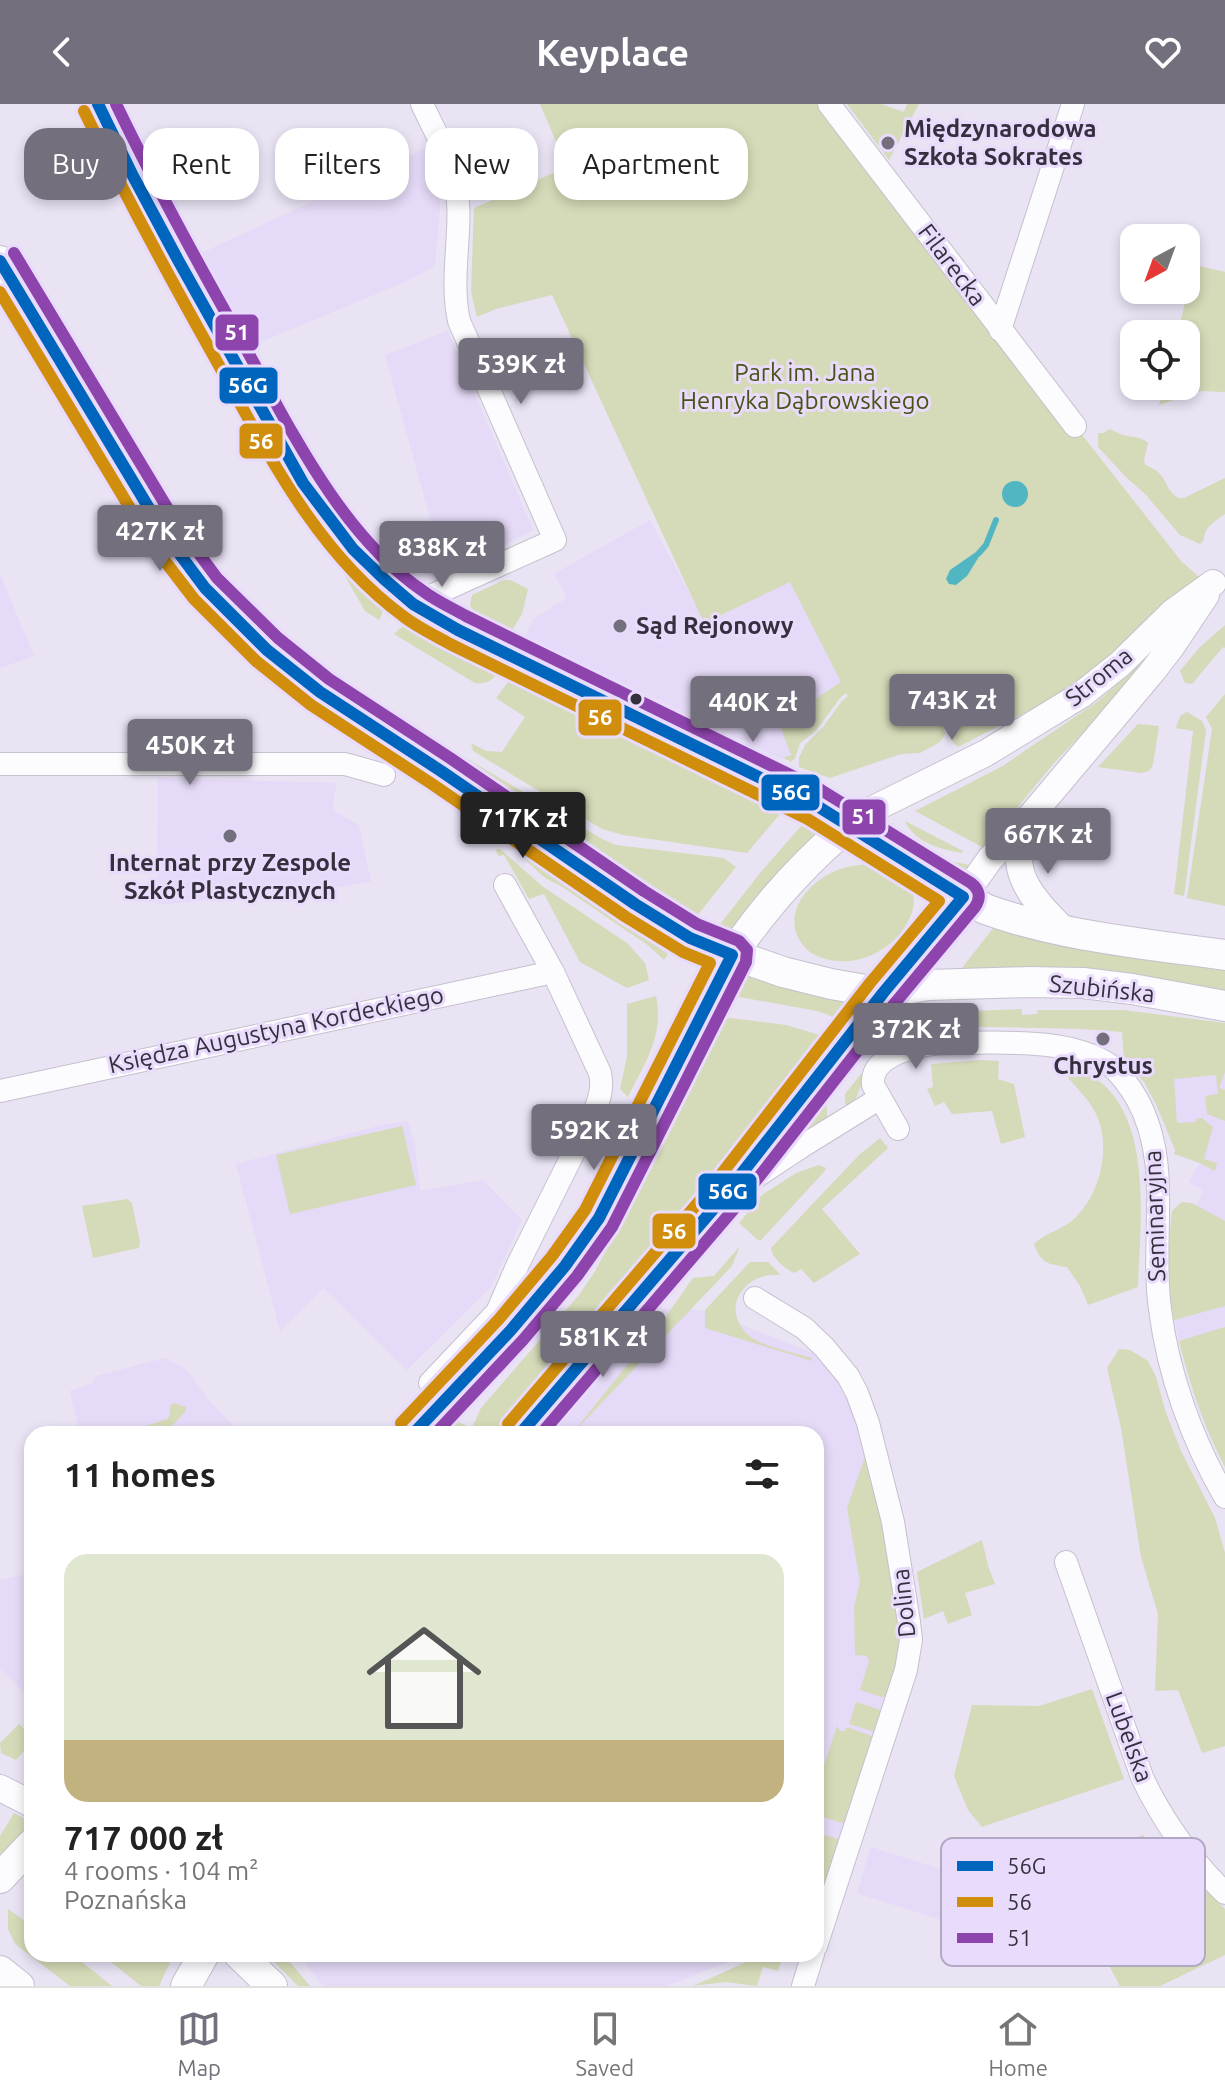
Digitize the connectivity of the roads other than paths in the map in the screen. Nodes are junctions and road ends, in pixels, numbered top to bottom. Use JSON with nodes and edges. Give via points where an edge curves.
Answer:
{"nodes":[{"id":1,"x":422,"y":104,"type":"edge"},
{"id":2,"x":829,"y":104,"type":"edge"},
{"id":3,"x":1073,"y":104,"type":"edge"},
{"id":4,"x":101,"y":105,"type":"edge"},
{"id":5,"x":0,"y":261,"type":"edge"},
{"id":6,"x":1000,"y":330,"type":"junction"},
{"id":7,"x":1075,"y":426,"type":"dead end"},
{"id":8,"x":1219,"y":577,"type":"edge"},
{"id":9,"x":413,"y":604,"type":"junction"},
{"id":10,"x":0,"y":764,"type":"edge"},
{"id":11,"x":384,"y":775,"type":"dead end"},
{"id":12,"x":1030,"y":817,"type":"junction"},
{"id":13,"x":849,"y":825,"type":"junction"},
{"id":14,"x":505,"y":885,"type":"dead end"},
{"id":15,"x":963,"y":897,"type":"junction"},
{"id":16,"x":1065,"y":931,"type":"junction"},
{"id":17,"x":732,"y":955,"type":"junction"},
{"id":18,"x":1225,"y":955,"type":"edge"},
{"id":19,"x":553,"y":972,"type":"junction"},
{"id":20,"x":883,"y":993,"type":"junction"},
{"id":21,"x":1225,"y":1006,"type":"edge"},
{"id":22,"x":0,"y":1091,"type":"edge"},
{"id":23,"x":880,"y":1098,"type":"junction"},
{"id":24,"x":898,"y":1129,"type":"dead end"},
{"id":25,"x":721,"y":1200,"type":"junction"},
{"id":26,"x":755,"y":1298,"type":"dead end"},
{"id":27,"x":430,"y":1383,"type":"dead end"},
{"id":28,"x":420,"y":1426,"type":"edge"},
{"id":29,"x":527,"y":1426,"type":"edge"},
{"id":30,"x":1225,"y":1497,"type":"edge"},
{"id":31,"x":1066,"y":1562,"type":"dead end"},
{"id":32,"x":0,"y":1788,"type":"edge"},
{"id":33,"x":24,"y":1800,"type":"edge"},
{"id":34,"x":1176,"y":1838,"type":"edge"},
{"id":35,"x":24,"y":1852,"type":"edge"},
{"id":36,"x":1205,"y":1872,"type":"edge"},
{"id":37,"x":0,"y":1878,"type":"edge"},
{"id":38,"x":1225,"y":1893,"type":"edge"},
{"id":39,"x":824,"y":1921,"type":"edge"},
{"id":40,"x":200,"y":1962,"type":"edge"},
{"id":41,"x":247,"y":1962,"type":"edge"},
{"id":42,"x":810,"y":1962,"type":"edge"},
{"id":43,"x":0,"y":1971,"type":"edge"},
{"id":44,"x":19,"y":1986,"type":"edge"},
{"id":45,"x":186,"y":1986,"type":"edge"},
{"id":46,"x":272,"y":1986,"type":"edge"},
{"id":47,"x":803,"y":1986,"type":"edge"}],
"edges":[{"from":1,"to":9,"type":"street","via":[[456,186],[454,289],[459,321],[555,540]]},
{"from":2,"to":6,"type":"street","name":"Filarecka"},
{"from":3,"to":6,"type":"street"},
{"from":4,"to":9,"type":"main road","name":"Szubińska","via":[[172,249],[303,483],[353,549]]},
{"from":5,"to":17,"type":"main road","name":"Szubińska","via":[[164,533],[205,588],[267,650],[320,692],[635,904]]},
{"from":6,"to":7,"type":"street","name":"Filarecka"},
{"from":8,"to":12,"type":"street","name":"Stroma","via":[[1159,663]]},
{"from":8,"to":13,"type":"street","name":"Stroma","via":[[1081,695],[986,753]]},
{"from":9,"to":13,"type":"main road","name":"Szubińska"},
{"from":10,"to":11,"type":"street","via":[[345,764]]},
{"from":12,"to":15,"type":"street","name":"Stroma"},
{"from":12,"to":16,"type":"street","via":[[1018,849],[1021,874],[1032,896]]},
{"from":13,"to":15,"type":"main road","name":"Szubińska"},
{"from":13,"to":17,"type":"main road","via":[[786,884]]},
{"from":14,"to":19,"type":"street"},
{"from":15,"to":16,"type":"main road","name":"Szubińska","via":[[1015,920]]},
{"from":15,"to":20,"type":"main road"},
{"from":16,"to":18,"type":"main road","name":"Szubińska"},
{"from":17,"to":20,"type":"main road","name":"Szubińska","via":[[783,972]]},
{"from":17,"to":28,"type":"main road","via":[[599,1218],[519,1320]]},
{"from":19,"to":22,"type":"street","name":"Księdza Augustyna Kordeckiego"},
{"from":19,"to":27,"type":"street","via":[[600,1073],[600,1097],[497,1312]]},
{"from":20,"to":21,"type":"main road","name":"Szubińska","via":[[928,985],[1083,983]]},
{"from":20,"to":25,"type":"main road"},
{"from":23,"to":24,"type":"street"},
{"from":23,"to":25,"type":"street"},
{"from":23,"to":30,"type":"street","name":"Seminaryjna","via":[[872,1080],[888,1058],[942,1043],[1051,1046],[1082,1052],[1118,1072],[1151,1132],[1158,1176],[1160,1310],[1172,1366],[1191,1426]]},
{"from":25,"to":29,"type":"main road"},
{"from":26,"to":39,"type":"street","name":"Dolina","via":[[804,1328],[843,1369],[857,1393],[893,1522],[911,1640],[906,1670]]},
{"from":31,"to":34,"type":"street","name":"Lubelska","via":[[1142,1777]]},
{"from":32,"to":33,"type":"street"},
{"from":35,"to":37,"type":"main road"},
{"from":36,"to":38,"type":"street","name":"Lubelska"},
{"from":40,"to":45,"type":"main road"},
{"from":41,"to":46,"type":"main road"},
{"from":42,"to":47,"type":"street"},
{"from":43,"to":44,"type":"main road"}]}
